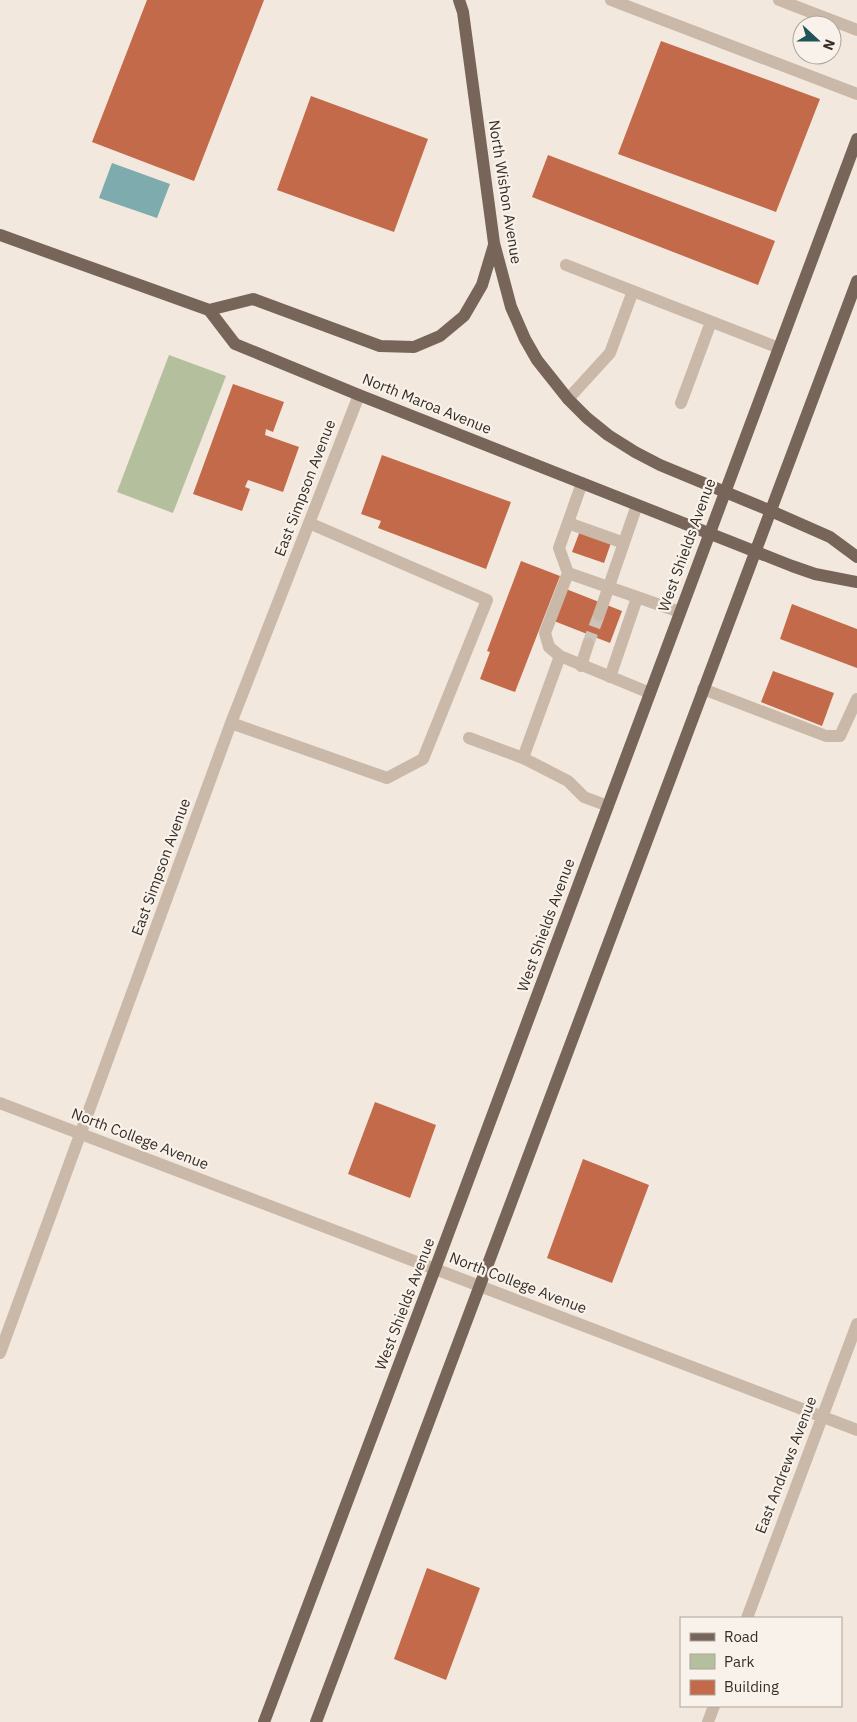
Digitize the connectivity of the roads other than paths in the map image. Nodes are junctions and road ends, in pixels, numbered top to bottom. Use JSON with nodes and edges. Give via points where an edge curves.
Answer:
{"nodes":[{"id":1,"x":459,"y":0,"type":"edge"},
{"id":2,"x":610,"y":0,"type":"edge"},
{"id":3,"x":778,"y":0,"type":"edge"},
{"id":4,"x":857,"y":30,"type":"edge"},
{"id":5,"x":857,"y":94,"type":"edge"},
{"id":6,"x":857,"y":139,"type":"edge"},
{"id":7,"x":1,"y":236,"type":"edge"},
{"id":8,"x":494,"y":243,"type":"junction"},
{"id":9,"x":566,"y":265,"type":"dead end"},
{"id":10,"x":857,"y":281,"type":"edge"},
{"id":11,"x":633,"y":292,"type":"junction"},
{"id":12,"x":209,"y":310,"type":"junction"},
{"id":13,"x":711,"y":322,"type":"junction"},
{"id":14,"x":779,"y":348,"type":"junction"},
{"id":15,"x":359,"y":395,"type":"junction"},
{"id":16,"x":568,"y":399,"type":"junction"},
{"id":17,"x":681,"y":403,"type":"dead end"},
{"id":18,"x":582,"y":483,"type":"junction"},
{"id":19,"x":725,"y":491,"type":"junction"},
{"id":20,"x":637,"y":505,"type":"junction"},
{"id":21,"x":771,"y":511,"type":"junction"},
{"id":22,"x":309,"y":523,"type":"junction"},
{"id":23,"x":568,"y":523,"type":"junction"},
{"id":24,"x":710,"y":534,"type":"junction"},
{"id":25,"x":624,"y":543,"type":"junction"},
{"id":26,"x":755,"y":552,"type":"junction"},
{"id":27,"x":857,"y":557,"type":"edge"},
{"id":28,"x":568,"y":573,"type":"junction"},
{"id":29,"x":857,"y":582,"type":"edge"},
{"id":30,"x":608,"y":588,"type":"junction"},
{"id":31,"x":637,"y":598,"type":"junction"},
{"id":32,"x":680,"y":612,"type":"junction"},
{"id":33,"x":599,"y":615,"type":"tunnel mouth"},
{"id":34,"x":588,"y":644,"type":"tunnel mouth"},
{"id":35,"x":560,"y":656,"type":"junction"},
{"id":36,"x":581,"y":666,"type":"junction"},
{"id":37,"x":610,"y":677,"type":"junction"},
{"id":38,"x":703,"y":689,"type":"junction"},
{"id":39,"x":650,"y":693,"type":"junction"},
{"id":40,"x":857,"y":699,"type":"edge"},
{"id":41,"x":231,"y":724,"type":"junction"},
{"id":42,"x":469,"y":738,"type":"dead end"},
{"id":43,"x":523,"y":758,"type":"junction"},
{"id":44,"x":608,"y":806,"type":"junction"},
{"id":45,"x":0,"y":1103,"type":"edge"},
{"id":46,"x":81,"y":1134,"type":"junction"},
{"id":47,"x":435,"y":1269,"type":"junction"},
{"id":48,"x":480,"y":1286,"type":"junction"},
{"id":49,"x":857,"y":1324,"type":"edge"},
{"id":50,"x":0,"y":1353,"type":"edge"},
{"id":51,"x":822,"y":1417,"type":"junction"},
{"id":52,"x":857,"y":1430,"type":"edge"},
{"id":53,"x":747,"y":1617,"type":"edge"},
{"id":54,"x":714,"y":1707,"type":"edge"},
{"id":55,"x":264,"y":1722,"type":"edge"},
{"id":56,"x":316,"y":1722,"type":"edge"},
{"id":57,"x":708,"y":1722,"type":"edge"}],
"edges":[{"from":1,"to":8,"type":"main road","name":"North Wishon Avenue","via":[[464,12]]},
{"from":2,"to":5,"type":"street"},
{"from":3,"to":4,"type":"street"},
{"from":6,"to":14,"type":"main road","name":"West Shields Avenue"},
{"from":7,"to":12,"type":"main road"},
{"from":8,"to":12,"type":"main road","via":[[482,285],[464,316],[440,336],[414,347],[380,346],[253,299]]},
{"from":8,"to":16,"type":"main road","name":"North Wishon Avenue","via":[[511,307],[525,339]]},
{"from":9,"to":11,"type":"street"},
{"from":10,"to":21,"type":"main road"},
{"from":11,"to":13,"type":"street"},
{"from":11,"to":16,"type":"street","via":[[610,353]]},
{"from":12,"to":15,"type":"main road","name":"North Maroa Avenue","via":[[235,344]]},
{"from":13,"to":14,"type":"street"},
{"from":13,"to":17,"type":"street"},
{"from":14,"to":19,"type":"main road","name":"West Shields Avenue"},
{"from":15,"to":18,"type":"main road","name":"North Maroa Avenue"},
{"from":15,"to":22,"type":"street","name":"East Simpson Avenue"},
{"from":16,"to":19,"type":"main road","name":"North Wishon Avenue","via":[[608,435],[635,452]]},
{"from":18,"to":20,"type":"main road","name":"North Maroa Avenue"},
{"from":18,"to":23,"type":"street"},
{"from":19,"to":21,"type":"main road"},
{"from":19,"to":24,"type":"main road","name":"West Shields Avenue"},
{"from":20,"to":24,"type":"main road","name":"North Maroa Avenue"},
{"from":20,"to":25,"type":"street"},
{"from":21,"to":26,"type":"main road"},
{"from":21,"to":27,"type":"main road","via":[[830,538]]},
{"from":22,"to":41,"type":"street","name":"East Simpson Avenue"},
{"from":22,"to":41,"type":"street","via":[[487,600],[424,759],[387,778]]},
{"from":23,"to":25,"type":"street"},
{"from":23,"to":28,"type":"street","via":[[559,548]]},
{"from":24,"to":26,"type":"main road","name":"North Maroa Avenue"},
{"from":24,"to":32,"type":"main road","name":"West Shields Avenue"},
{"from":25,"to":30,"type":"street"},
{"from":26,"to":29,"type":"main road","name":"North Maroa Avenue","via":[[815,574]]},
{"from":26,"to":38,"type":"main road"},
{"from":28,"to":30,"type":"street"},
{"from":28,"to":35,"type":"street","via":[[545,633],[550,647]]},
{"from":30,"to":31,"type":"street"},
{"from":30,"to":33,"type":"street"},
{"from":31,"to":32,"type":"street"},
{"from":31,"to":37,"type":"street"},
{"from":32,"to":39,"type":"main road","name":"West Shields Avenue"},
{"from":34,"to":36,"type":"street"},
{"from":35,"to":36,"type":"street"},
{"from":35,"to":43,"type":"street"},
{"from":36,"to":37,"type":"street"},
{"from":37,"to":39,"type":"street"},
{"from":38,"to":40,"type":"street","via":[[826,736],[840,736]]},
{"from":38,"to":48,"type":"main road"},
{"from":39,"to":44,"type":"main road","name":"West Shields Avenue"},
{"from":41,"to":46,"type":"street","name":"East Simpson Avenue"},
{"from":42,"to":43,"type":"street"},
{"from":43,"to":44,"type":"street","via":[[568,781],[584,797]]},
{"from":44,"to":47,"type":"main road","name":"West Shields Avenue"},
{"from":45,"to":46,"type":"street","name":"North College Avenue"},
{"from":46,"to":47,"type":"street","name":"North College Avenue"},
{"from":46,"to":50,"type":"street","name":"East Simpson Avenue"},
{"from":47,"to":48,"type":"street","name":"North College Avenue"},
{"from":47,"to":55,"type":"main road","name":"West Shields Avenue"},
{"from":48,"to":51,"type":"street","name":"North College Avenue"},
{"from":48,"to":56,"type":"main road"},
{"from":49,"to":51,"type":"street","name":"East Andrews Avenue"},
{"from":51,"to":52,"type":"street","name":"North College Avenue"},
{"from":51,"to":53,"type":"street","name":"East Andrews Avenue"},
{"from":54,"to":57,"type":"street"}]}
